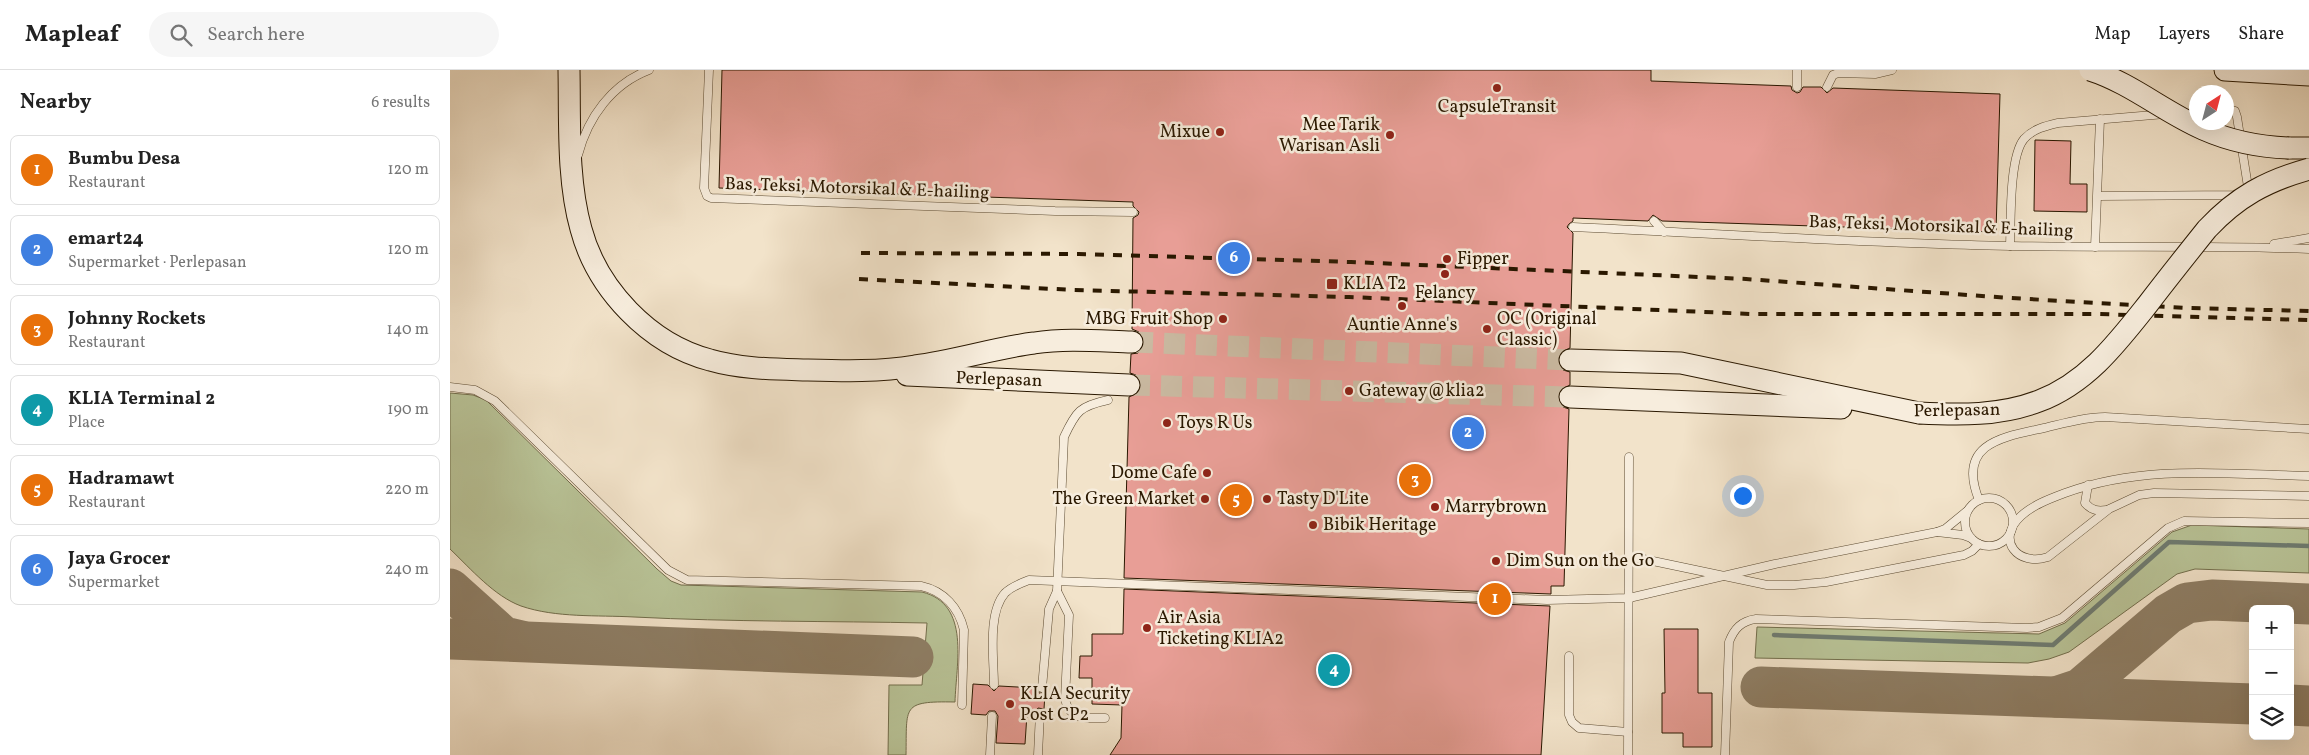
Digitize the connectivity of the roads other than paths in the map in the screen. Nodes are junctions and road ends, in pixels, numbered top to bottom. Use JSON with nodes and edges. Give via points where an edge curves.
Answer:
{"nodes":[{"id":1,"x":568,"y":70,"type":"edge"},
{"id":2,"x":649,"y":70,"type":"edge"},
{"id":3,"x":710,"y":70,"type":"edge"},
{"id":4,"x":1797,"y":70,"type":"edge"},
{"id":5,"x":1892,"y":70,"type":"edge"},
{"id":6,"x":2090,"y":70,"type":"edge"},
{"id":7,"x":2225,"y":70,"type":"edge"},
{"id":8,"x":2309,"y":75,"type":"edge"},
{"id":9,"x":1797,"y":86,"type":"dead end"},
{"id":10,"x":1827,"y":87,"type":"dead end"},
{"id":11,"x":2234,"y":111,"type":"edge"},
{"id":12,"x":2187,"y":113,"type":"dead end"},
{"id":13,"x":2100,"y":119,"type":"junction"},
{"id":14,"x":2309,"y":148,"type":"edge"},
{"id":15,"x":2309,"y":169,"type":"edge"},
{"id":16,"x":2098,"y":196,"type":"junction"},
{"id":17,"x":576,"y":206,"type":"junction"},
{"id":18,"x":1133,"y":212,"type":"dead end"},
{"id":19,"x":1654,"y":221,"type":"dead end"},
{"id":20,"x":1573,"y":227,"type":"dead end"},
{"id":21,"x":1664,"y":232,"type":"junction"},
{"id":22,"x":2309,"y":238,"type":"edge"},
{"id":23,"x":2010,"y":246,"type":"junction"},
{"id":24,"x":2095,"y":247,"type":"junction"},
{"id":25,"x":2253,"y":247,"type":"junction"},
{"id":26,"x":2309,"y":249,"type":"edge"},
{"id":27,"x":1132,"y":342,"type":"tunnel mouth"},
{"id":28,"x":1570,"y":360,"type":"tunnel mouth"},
{"id":29,"x":868,"y":372,"type":"junction"},
{"id":30,"x":1129,"y":385,"type":"tunnel mouth"},
{"id":31,"x":450,"y":387,"type":"edge"},
{"id":32,"x":1570,"y":397,"type":"tunnel mouth"},
{"id":33,"x":1108,"y":400,"type":"dead end"},
{"id":34,"x":1918,"y":413,"type":"junction"},
{"id":35,"x":2309,"y":429,"type":"edge"},
{"id":36,"x":1629,"y":457,"type":"dead end"},
{"id":37,"x":2309,"y":476,"type":"edge"},
{"id":38,"x":2088,"y":485,"type":"junction"},
{"id":39,"x":2309,"y":496,"type":"edge"},
{"id":40,"x":1979,"y":500,"type":"junction"},
{"id":41,"x":2109,"y":509,"type":"junction"},
{"id":42,"x":1967,"y":511,"type":"junction"},
{"id":43,"x":2309,"y":523,"type":"edge"},
{"id":44,"x":2011,"y":529,"type":"junction"},
{"id":45,"x":1937,"y":532,"type":"junction"},
{"id":46,"x":1976,"y":541,"type":"junction"},
{"id":47,"x":1629,"y":556,"type":"junction"},
{"id":48,"x":1730,"y":576,"type":"junction"},
{"id":49,"x":1057,"y":580,"type":"junction"},
{"id":50,"x":1057,"y":591,"type":"junction"},
{"id":51,"x":1629,"y":598,"type":"junction"},
{"id":52,"x":1570,"y":656,"type":"dead end"},
{"id":53,"x":994,"y":685,"type":"dead end"},
{"id":54,"x":1042,"y":688,"type":"dead end"},
{"id":55,"x":962,"y":705,"type":"dead end"},
{"id":56,"x":1040,"y":713,"type":"dead end"},
{"id":57,"x":992,"y":716,"type":"dead end"},
{"id":58,"x":1105,"y":718,"type":"dead end"},
{"id":59,"x":1628,"y":732,"type":"junction"},
{"id":60,"x":990,"y":755,"type":"edge"},
{"id":61,"x":1038,"y":755,"type":"edge"},
{"id":62,"x":1628,"y":755,"type":"edge"},
{"id":63,"x":1726,"y":755,"type":"edge"}],
"edges":[{"from":1,"to":17,"type":"main road"},
{"from":2,"to":17,"type":"lane","via":[[622,84],[591,120],[578,157]]},
{"from":3,"to":18,"type":"lane","name":"Bas, Teksi, Motorsikal & E-hailing","via":[[704,188],[710,198]]},
{"from":4,"to":9,"type":"lane"},
{"from":5,"to":10,"type":"lane","via":[[1875,74],[1838,72]]},
{"from":6,"to":14,"type":"main road","bridge":true,"via":[[2203,130],[2266,147]]},
{"from":7,"to":8,"type":"main road"},
{"from":11,"to":16,"type":"lane","via":[[2248,187],[2246,192],[2241,195]]},
{"from":12,"to":13,"type":"lane"},
{"from":13,"to":16,"type":"lane"},
{"from":13,"to":23,"type":"lane","via":[[2042,126],[2024,140],[2015,160]]},
{"from":15,"to":34,"type":"main road","name":"Perlepasan","bridge":true,"via":[[2251,192],[2221,214],[2124,335],[2075,382],[2039,401],[2015,408],[1970,414]]},
{"from":16,"to":24,"type":"lane"},
{"from":17,"to":29,"type":"main road","via":[[589,249],[612,292],[644,325],[666,341],[708,360],[730,365]]},
{"from":19,"to":21,"type":"lane"},
{"from":20,"to":21,"type":"lane","name":"Bas, Teksi, Motorsikal & E-hailing"},
{"from":21,"to":23,"type":"lane","name":"Bas, Teksi, Motorsikal & E-hailing"},
{"from":22,"to":25,"type":"lane"},
{"from":23,"to":24,"type":"lane","name":"Bas, Teksi, Motorsikal & E-hailing"},
{"from":24,"to":25,"type":"lane","name":"Bas, Teksi, Motorsikal & E-hailing"},
{"from":25,"to":26,"type":"lane","name":"Bas, Teksi, Motorsikal & E-hailing"},
{"from":27,"to":29,"type":"main road","via":[[1070,340],[1032,343],[953,360]]},
{"from":28,"to":34,"type":"main road","via":[[1681,363]]},
{"from":29,"to":30,"type":"main road","name":"Perlepasan","via":[[938,378]]},
{"from":31,"to":55,"type":"lane","via":[[475,390],[495,401],[668,570],[680,578],[922,586],[940,594],[959,613],[964,630]]},
{"from":32,"to":34,"type":"main road","name":"Perlepasan"},
{"from":33,"to":49,"type":"lane","via":[[1086,405],[1073,418],[1064,437]]},
{"from":35,"to":40,"type":"lane","via":[[2105,417],[2083,419],[1988,444],[1977,459],[1973,478]]},
{"from":36,"to":47,"type":"lane"},
{"from":37,"to":38,"type":"lane","via":[[2184,472],[2135,475]]},
{"from":38,"to":41,"type":"lane","via":[[2085,498],[2089,508],[2097,511]]},
{"from":38,"to":44,"type":"lane","via":[[2028,510]]},
{"from":39,"to":41,"type":"lane","via":[[2154,492]]},
{"from":40,"to":42,"type":"lane"},
{"from":40,"to":44,"type":"lane","via":[[1994,498],[2001,502],[2011,514]]},
{"from":41,"to":44,"type":"lane","via":[[2054,555],[2043,559],[2025,558],[2014,551],[2009,542]]},
{"from":42,"to":45,"type":"lane","via":[[1952,525]]},
{"from":42,"to":46,"type":"lane","via":[[1965,526]]},
{"from":43,"to":63,"type":"lane","via":[[2184,521],[2168,528],[2062,618],[2040,627],[1756,619],[1742,623],[1728,642]]},
{"from":44,"to":46,"type":"lane","via":[[2008,536],[1995,545]]},
{"from":45,"to":46,"type":"lane","via":[[1963,534]]},
{"from":45,"to":48,"type":"lane"},
{"from":46,"to":48,"type":"lane","via":[[1972,551],[1964,555],[1826,582],[1767,585]]},
{"from":47,"to":48,"type":"lane"},
{"from":47,"to":51,"type":"lane"},
{"from":48,"to":51,"type":"lane"},
{"from":49,"to":50,"type":"lane"},
{"from":49,"to":51,"type":"lane","via":[[1547,600]]},
{"from":49,"to":53,"type":"lane","via":[[1029,580],[1005,592],[996,606]]},
{"from":50,"to":54,"type":"lane","via":[[1049,609]]},
{"from":50,"to":58,"type":"lane","via":[[1068,616],[1067,710],[1076,717]]},
{"from":51,"to":59,"type":"lane"},
{"from":52,"to":59,"type":"lane","via":[[1569,714],[1572,722],[1579,728]]},
{"from":56,"to":61,"type":"lane"},
{"from":57,"to":60,"type":"lane"},
{"from":59,"to":62,"type":"lane"}]}
